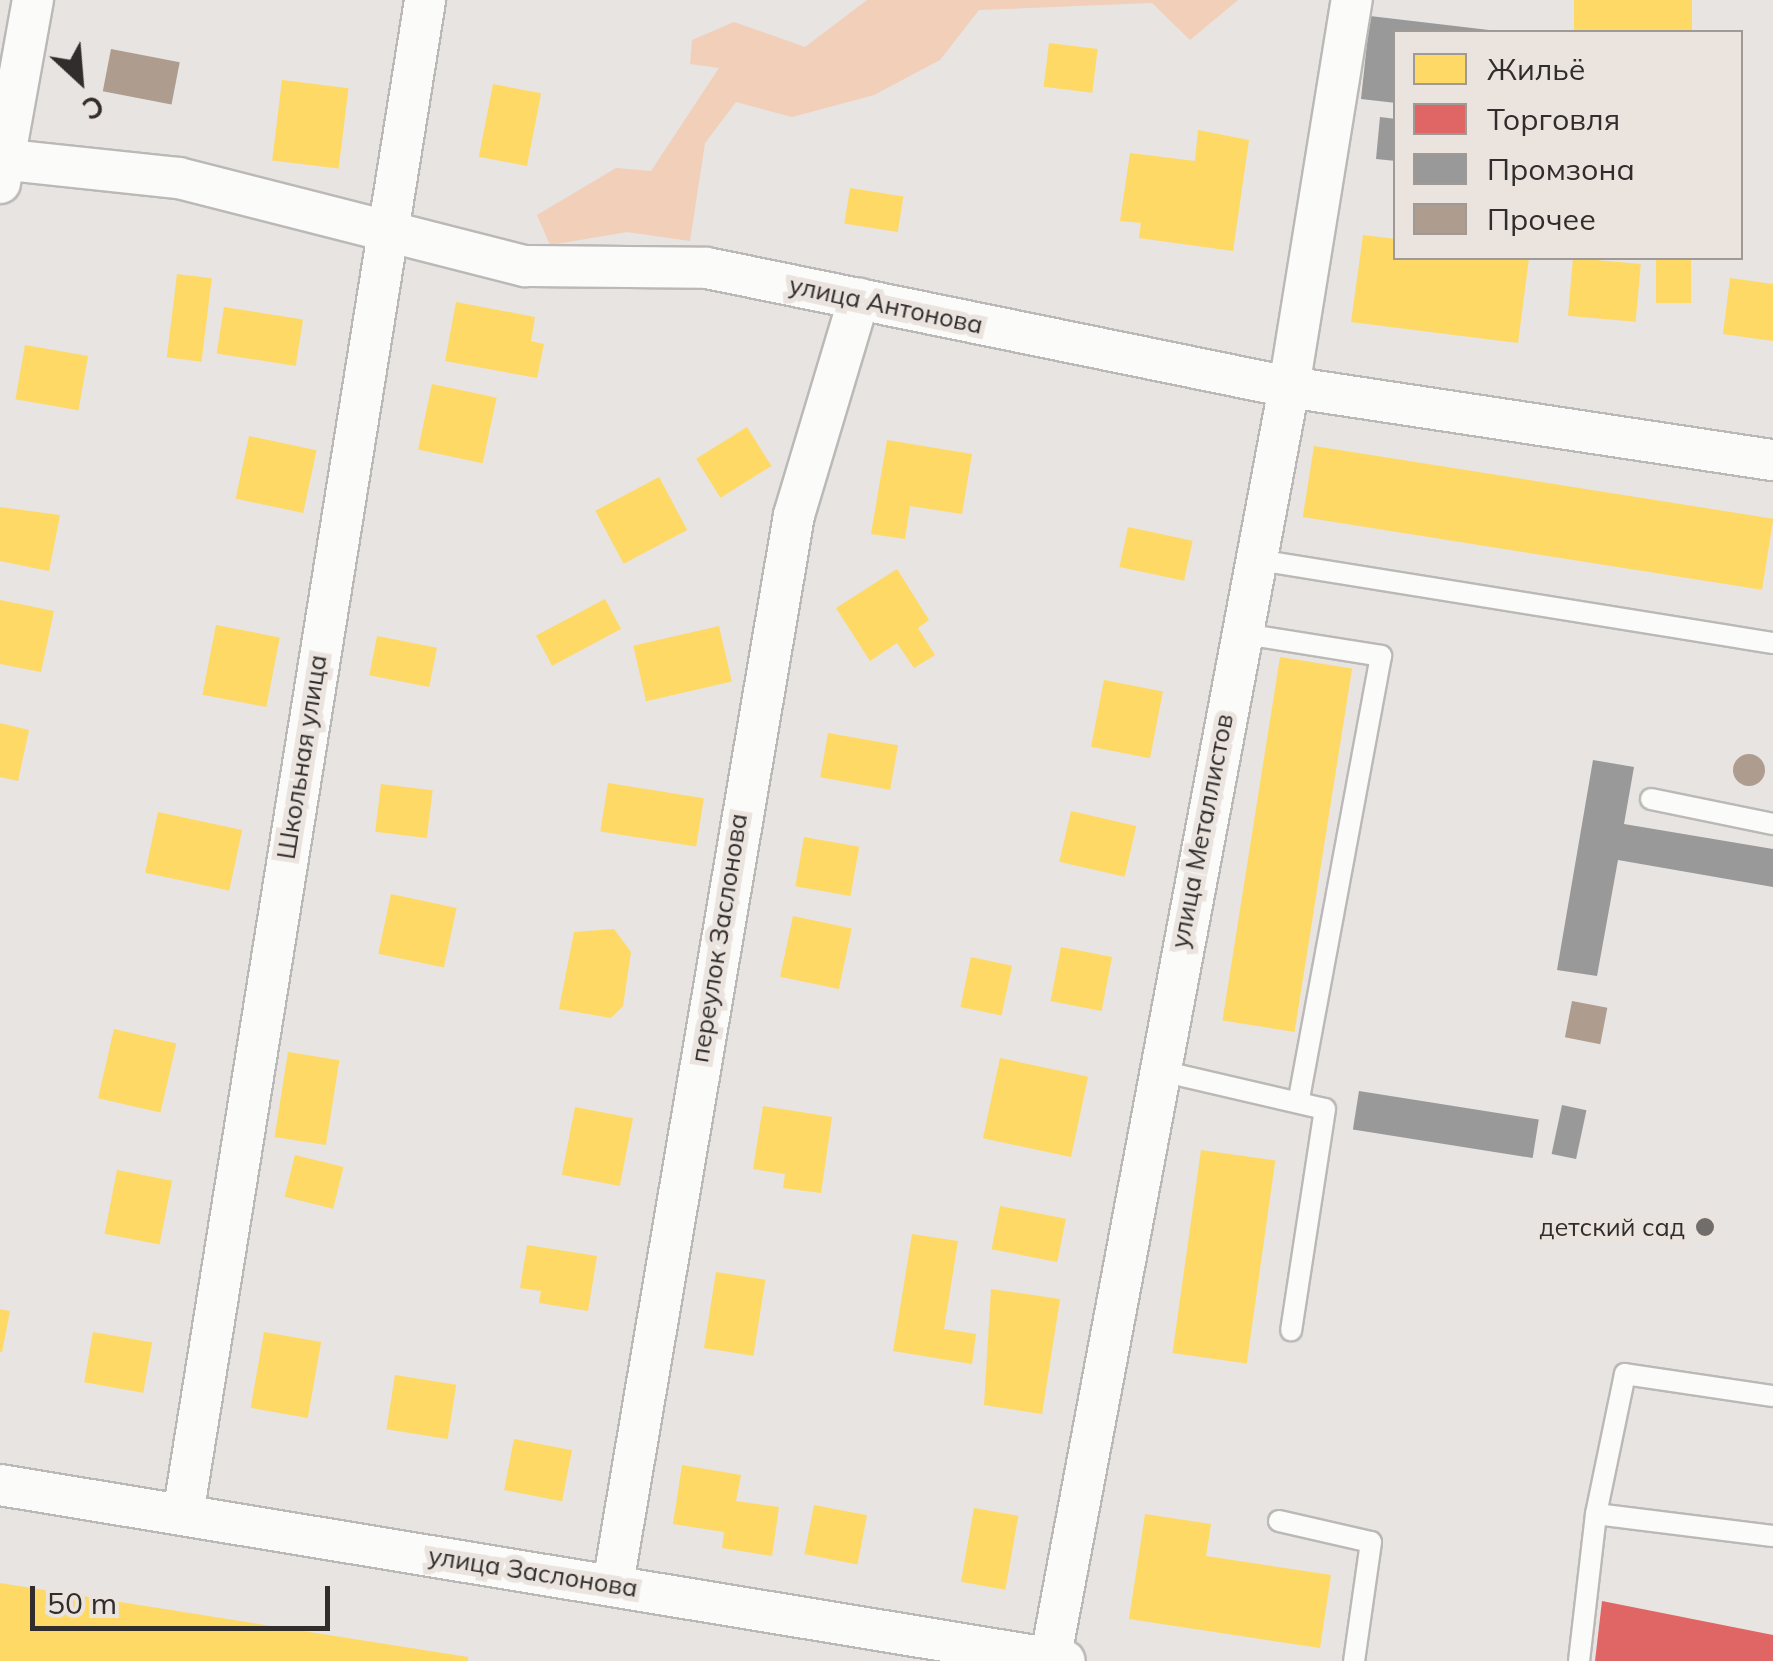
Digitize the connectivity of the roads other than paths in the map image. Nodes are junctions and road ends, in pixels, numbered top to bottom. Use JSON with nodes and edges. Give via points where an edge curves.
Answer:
{"nodes":[{"id":1,"x":33,"y":0,"type":"edge"},
{"id":2,"x":425,"y":0,"type":"edge"},
{"id":3,"x":1352,"y":0,"type":"edge"},
{"id":4,"x":2,"y":167,"type":"edge"},
{"id":5,"x":385,"y":232,"type":"junction"},
{"id":6,"x":860,"y":300,"type":"junction"},
{"id":7,"x":1289,"y":387,"type":"junction"},
{"id":8,"x":1773,"y":460,"type":"edge"},
{"id":9,"x":1252,"y":559,"type":"junction"},
{"id":10,"x":1238,"y":633,"type":"junction"},
{"id":11,"x":1773,"y":643,"type":"edge"},
{"id":12,"x":1651,"y":799,"type":"dead end"},
{"id":13,"x":1773,"y":824,"type":"edge"},
{"id":14,"x":1157,"y":1070,"type":"junction"},
{"id":15,"x":1299,"y":1100,"type":"junction"},
{"id":16,"x":1291,"y":1330,"type":"dead end"},
{"id":17,"x":1773,"y":1396,"type":"edge"},
{"id":18,"x":0,"y":1485,"type":"edge"},
{"id":19,"x":1596,"y":1514,"type":"junction"},
{"id":20,"x":182,"y":1515,"type":"junction"},
{"id":21,"x":1279,"y":1521,"type":"dead end"},
{"id":22,"x":1773,"y":1536,"type":"edge"},
{"id":23,"x":612,"y":1584,"type":"junction"},
{"id":24,"x":1055,"y":1660,"type":"edge"},
{"id":25,"x":1354,"y":1661,"type":"edge"},
{"id":26,"x":1579,"y":1661,"type":"edge"}],
"edges":[{"from":1,"to":4,"type":"street"},
{"from":2,"to":5,"type":"street","name":"Школьная улица"},
{"from":3,"to":7,"type":"street","name":"улица Металлистов"},
{"from":4,"to":5,"type":"street","name":"улица Антонова","via":[[178,178]]},
{"from":5,"to":6,"type":"street","name":"улица Антонова","via":[[525,266],[707,268]]},
{"from":5,"to":20,"type":"street","name":"Школьная улица"},
{"from":6,"to":7,"type":"street","name":"улица Антонова"},
{"from":6,"to":23,"type":"street","name":"переулок Заслонова","via":[[794,515]]},
{"from":7,"to":8,"type":"street","name":"улица Антонова"},
{"from":7,"to":9,"type":"street","name":"улица Металлистов"},
{"from":9,"to":10,"type":"street","name":"улица Металлистов"},
{"from":9,"to":11,"type":"lane"},
{"from":10,"to":14,"type":"street","name":"улица Металлистов"},
{"from":10,"to":15,"type":"lane","via":[[1381,656]]},
{"from":12,"to":13,"type":"lane"},
{"from":14,"to":15,"type":"lane"},
{"from":14,"to":24,"type":"street","name":"улица Металлистов"},
{"from":15,"to":16,"type":"lane","via":[[1325,1109]]},
{"from":17,"to":19,"type":"lane","via":[[1625,1374]]},
{"from":18,"to":20,"type":"street","name":"улица Заслонова"},
{"from":19,"to":22,"type":"lane"},
{"from":19,"to":26,"type":"lane"},
{"from":20,"to":23,"type":"street","name":"улица Заслонова"},
{"from":21,"to":25,"type":"lane","via":[[1372,1542]]},
{"from":23,"to":24,"type":"street","name":"улица Заслонова"}]}
